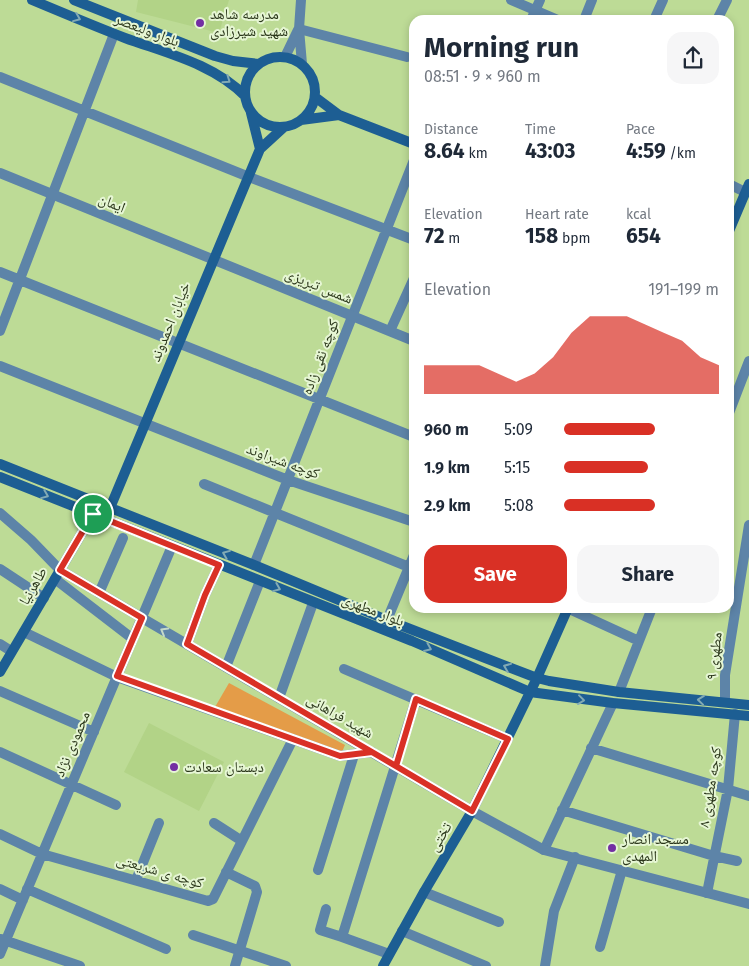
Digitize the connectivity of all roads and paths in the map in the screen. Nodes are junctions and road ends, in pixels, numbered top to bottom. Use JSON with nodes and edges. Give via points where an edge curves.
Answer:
{"nodes":[{"id":1,"x":32,"y":0,"type":"edge"},
{"id":2,"x":74,"y":0,"type":"edge"},
{"id":3,"x":301,"y":0,"type":"edge"},
{"id":4,"x":511,"y":0,"type":"edge"},
{"id":5,"x":540,"y":0,"type":"edge"},
{"id":6,"x":592,"y":0,"type":"edge"},
{"id":7,"x":663,"y":0,"type":"edge"},
{"id":8,"x":727,"y":0,"type":"edge"},
{"id":9,"x":533,"y":15,"type":"edge"},
{"id":10,"x":586,"y":15,"type":"edge"},
{"id":11,"x":656,"y":15,"type":"edge"},
{"id":12,"x":720,"y":15,"type":"edge"},
{"id":13,"x":298,"y":29,"type":"junction"},
{"id":14,"x":114,"y":34,"type":"junction"},
{"id":15,"x":285,"y":57,"type":"junction"},
{"id":16,"x":407,"y":58,"type":"dead end"},
{"id":17,"x":259,"y":64,"type":"junction"},
{"id":18,"x":302,"y":64,"type":"junction"},
{"id":19,"x":0,"y":77,"type":"edge"},
{"id":20,"x":245,"y":96,"type":"junction"},
{"id":21,"x":315,"y":97,"type":"junction"},
{"id":22,"x":85,"y":111,"type":"junction"},
{"id":23,"x":252,"y":113,"type":"junction"},
{"id":24,"x":340,"y":116,"type":"junction"},
{"id":25,"x":301,"y":120,"type":"junction"},
{"id":26,"x":284,"y":127,"type":"junction"},
{"id":27,"x":409,"y":142,"type":"edge"},
{"id":28,"x":260,"y":149,"type":"junction"},
{"id":29,"x":409,"y":172,"type":"edge"},
{"id":30,"x":0,"y":174,"type":"edge"},
{"id":31,"x":248,"y":177,"type":"junction"},
{"id":32,"x":734,"y":185,"type":"edge"},
{"id":33,"x":747,"y":188,"type":"edge"},
{"id":34,"x":52,"y":195,"type":"junction"},
{"id":35,"x":734,"y":219,"type":"edge"},
{"id":36,"x":386,"y":230,"type":"junction"},
{"id":37,"x":409,"y":238,"type":"edge"},
{"id":38,"x":212,"y":260,"type":"junction"},
{"id":39,"x":0,"y":272,"type":"edge"},
{"id":40,"x":20,"y":280,"type":"junction"},
{"id":41,"x":409,"y":289,"type":"edge"},
{"id":42,"x":352,"y":316,"type":"junction"},
{"id":43,"x":0,"y":331,"type":"edge"},
{"id":44,"x":390,"y":331,"type":"junction"},
{"id":45,"x":409,"y":339,"type":"edge"},
{"id":46,"x":178,"y":343,"type":"junction"},
{"id":47,"x":749,"y":361,"type":"edge"},
{"id":48,"x":0,"y":366,"type":"edge"},
{"id":49,"x":320,"y":399,"type":"junction"},
{"id":50,"x":734,"y":400,"type":"edge"},
{"id":51,"x":144,"y":423,"type":"junction"},
{"id":52,"x":409,"y":435,"type":"edge"},
{"id":53,"x":0,"y":464,"type":"edge"},
{"id":54,"x":0,"y":477,"type":"edge"},
{"id":55,"x":288,"y":480,"type":"junction"},
{"id":56,"x":204,"y":484,"type":"dead end"},
{"id":57,"x":110,"y":508,"type":"junction"},
{"id":58,"x":275,"y":512,"type":"junction"},
{"id":59,"x":0,"y":513,"type":"edge"},
{"id":60,"x":93,"y":514,"type":"junction"},
{"id":61,"x":409,"y":520,"type":"edge"},
{"id":62,"x":749,"y":525,"type":"edge"},
{"id":63,"x":123,"y":538,"type":"dead end"},
{"id":64,"x":172,"y":546,"type":"junction"},
{"id":65,"x":219,"y":565,"type":"junction"},
{"id":66,"x":254,"y":565,"type":"junction"},
{"id":67,"x":409,"y":567,"type":"joint"},
{"id":68,"x":0,"y":569,"type":"edge"},
{"id":69,"x":57,"y":574,"type":"junction"},
{"id":70,"x":260,"y":581,"type":"junction"},
{"id":71,"x":99,"y":593,"type":"junction"},
{"id":72,"x":44,"y":598,"type":"junction"},
{"id":73,"x":313,"y":603,"type":"junction"},
{"id":74,"x":565,"y":613,"type":"edge"},
{"id":75,"x":578,"y":613,"type":"edge"},
{"id":76,"x":650,"y":613,"type":"edge"},
{"id":77,"x":142,"y":618,"type":"junction"},
{"id":78,"x":387,"y":620,"type":"junction"},
{"id":79,"x":24,"y":632,"type":"junction"},
{"id":80,"x":133,"y":639,"type":"junction"},
{"id":81,"x":639,"y":641,"type":"junction"},
{"id":82,"x":0,"y":644,"type":"edge"},
{"id":83,"x":187,"y":644,"type":"junction"},
{"id":84,"x":12,"y":651,"type":"junction"},
{"id":85,"x":226,"y":667,"type":"junction"},
{"id":86,"x":344,"y":669,"type":"dead end"},
{"id":87,"x":0,"y":672,"type":"edge"},
{"id":88,"x":117,"y":676,"type":"junction"},
{"id":89,"x":537,"y":678,"type":"junction"},
{"id":90,"x":0,"y":692,"type":"edge"},
{"id":91,"x":530,"y":692,"type":"junction"},
{"id":92,"x":619,"y":692,"type":"junction"},
{"id":93,"x":279,"y":698,"type":"junction"},
{"id":94,"x":416,"y":699,"type":"junction"},
{"id":95,"x":725,"y":702,"type":"junction"},
{"id":96,"x":613,"y":703,"type":"junction"},
{"id":97,"x":749,"y":705,"type":"edge"},
{"id":98,"x":735,"y":714,"type":"junction"},
{"id":99,"x":749,"y":716,"type":"edge"},
{"id":100,"x":94,"y":732,"type":"junction"},
{"id":101,"x":294,"y":739,"type":"junction"},
{"id":102,"x":508,"y":739,"type":"junction"},
{"id":103,"x":591,"y":748,"type":"junction"},
{"id":104,"x":0,"y":752,"type":"edge"},
{"id":105,"x":372,"y":752,"type":"junction"},
{"id":106,"x":354,"y":755,"type":"junction"},
{"id":107,"x":396,"y":766,"type":"junction"},
{"id":108,"x":72,"y":784,"type":"junction"},
{"id":109,"x":728,"y":789,"type":"junction"},
{"id":110,"x":749,"y":796,"type":"edge"},
{"id":111,"x":116,"y":805,"type":"dead end"},
{"id":112,"x":562,"y":810,"type":"junction"},
{"id":113,"x":472,"y":811,"type":"junction"},
{"id":114,"x":159,"y":823,"type":"dead end"},
{"id":115,"x":214,"y":823,"type":"dead end"},
{"id":116,"x":0,"y":834,"type":"edge"},
{"id":117,"x":242,"y":841,"type":"junction"},
{"id":118,"x":544,"y":850,"type":"junction"},
{"id":119,"x":42,"y":854,"type":"junction"},
{"id":120,"x":714,"y":856,"type":"junction"},
{"id":121,"x":575,"y":857,"type":"junction"},
{"id":122,"x":737,"y":861,"type":"dead end"},
{"id":123,"x":318,"y":870,"type":"dead end"},
{"id":124,"x":622,"y":870,"type":"junction"},
{"id":125,"x":226,"y":872,"type":"junction"},
{"id":126,"x":136,"y":880,"type":"junction"},
{"id":127,"x":0,"y":889,"type":"edge"},
{"id":128,"x":27,"y":889,"type":"junction"},
{"id":129,"x":424,"y":892,"type":"junction"},
{"id":130,"x":707,"y":893,"type":"junction"},
{"id":131,"x":23,"y":900,"type":"junction"},
{"id":132,"x":749,"y":904,"type":"edge"},
{"id":133,"x":326,"y":909,"type":"dead end"},
{"id":134,"x":499,"y":922,"type":"dead end"},
{"id":135,"x":402,"y":931,"type":"junction"},
{"id":136,"x":193,"y":935,"type":"dead end"},
{"id":137,"x":342,"y":936,"type":"junction"},
{"id":138,"x":3,"y":939,"type":"edge"},
{"id":139,"x":600,"y":948,"type":"dead end"},
{"id":140,"x":166,"y":949,"type":"dead end"},
{"id":141,"x":240,"y":951,"type":"junction"},
{"id":142,"x":0,"y":954,"type":"edge"},
{"id":143,"x":389,"y":954,"type":"junction"},
{"id":144,"x":80,"y":966,"type":"edge"},
{"id":145,"x":235,"y":966,"type":"edge"},
{"id":146,"x":286,"y":966,"type":"edge"},
{"id":147,"x":383,"y":966,"type":"edge"},
{"id":148,"x":486,"y":966,"type":"edge"},
{"id":149,"x":545,"y":966,"type":"edge"}],
"edges":[{"from":1,"to":14,"type":"main road","name":"بلوار ولیعصر","one_way":true},
{"from":2,"to":17,"type":"main road","name":"بلوار ولیعصر","via":[[216,56]]},
{"from":3,"to":13,"type":"street"},
{"from":4,"to":9,"type":"street"},
{"from":5,"to":9,"type":"street"},
{"from":6,"to":10,"type":"street"},
{"from":7,"to":11,"type":"street"},
{"from":8,"to":12,"type":"street"},
{"from":13,"to":15,"type":"street"},
{"from":13,"to":16,"type":"street"},
{"from":13,"to":18,"type":"street"},
{"from":14,"to":20,"type":"main road","name":"بلوار ولیعصر","one_way":true,"via":[[208,69],[229,81]]},
{"from":14,"to":22,"type":"street"},
{"from":15,"to":17,"type":"main road"},
{"from":15,"to":18,"type":"main road"},
{"from":17,"to":20,"type":"main road","via":[[247,78]]},
{"from":18,"to":21,"type":"main road","via":[[313,79]]},
{"from":19,"to":22,"type":"street"},
{"from":20,"to":23,"type":"main road"},
{"from":21,"to":24,"type":"main road"},
{"from":21,"to":25,"type":"main road","via":[[313,106]]},
{"from":22,"to":31,"type":"street"},
{"from":22,"to":34,"type":"street"},
{"from":23,"to":26,"type":"main road","via":[[266,124]]},
{"from":23,"to":28,"type":"main road"},
{"from":24,"to":25,"type":"main road"},
{"from":24,"to":27,"type":"main road"},
{"from":25,"to":26,"type":"main road"},
{"from":26,"to":28,"type":"main road"},
{"from":28,"to":31,"type":"main road","name":"خیابان احمدوند"},
{"from":29,"to":36,"type":"street","name":"کوچه نقی زاده"},
{"from":30,"to":34,"type":"street","name":"ایمان"},
{"from":31,"to":36,"type":"street"},
{"from":31,"to":38,"type":"main road","name":"خیابان احمدوند"},
{"from":32,"to":33,"type":"street"},
{"from":33,"to":35,"type":"main road"},
{"from":34,"to":38,"type":"street","name":"ایمان"},
{"from":34,"to":40,"type":"street"},
{"from":36,"to":37,"type":"street"},
{"from":36,"to":42,"type":"street","name":"کوچه نقی زاده"},
{"from":38,"to":42,"type":"street","name":"شمس تبریزی"},
{"from":38,"to":46,"type":"main road","name":"خیابان احمدوند"},
{"from":39,"to":40,"type":"street"},
{"from":40,"to":43,"type":"street"},
{"from":40,"to":46,"type":"street"},
{"from":41,"to":44,"type":"street"},
{"from":42,"to":44,"type":"street","name":"شمس تبریزی"},
{"from":42,"to":49,"type":"street","name":"کوچه نقی زاده"},
{"from":44,"to":45,"type":"street","name":"شمس تبریزی"},
{"from":46,"to":49,"type":"street"},
{"from":46,"to":51,"type":"main road","name":"خیابان احمدوند"},
{"from":47,"to":50,"type":"street"},
{"from":48,"to":51,"type":"street","name":"کوچه شیراوند"},
{"from":49,"to":52,"type":"street"},
{"from":49,"to":55,"type":"street","name":"کوچه نقی زاده"},
{"from":51,"to":55,"type":"street","name":"کوچه شیراوند"},
{"from":51,"to":57,"type":"main road","name":"خیابان احمدوند"},
{"from":53,"to":57,"type":"main road","name":"بلوار مطهری"},
{"from":54,"to":60,"type":"main road","name":"بلوار مطهری","one_way":true},
{"from":55,"to":58,"type":"street","name":"کوچه نقی زاده"},
{"from":55,"to":61,"type":"street","name":"کوچه شیراوند"},
{"from":56,"to":58,"type":"street"},
{"from":57,"to":60,"type":"main road"},
{"from":66,"to":57,"type":"main road","name":"بلوار مطهری","one_way":true},
{"from":58,"to":66,"type":"street","name":"کوچه نقی زاده"},
{"from":58,"to":67,"type":"street"},
{"from":59,"to":69,"type":"street","via":[[31,540]]},
{"from":60,"to":64,"type":"main road","name":"بلوار مطهری"},
{"from":60,"to":69,"type":"main road","name":"طاهرنیا"},
{"from":62,"to":95,"type":"street","name":"مطهری ۹","via":[[725,675]]},
{"from":63,"to":71,"type":"street"},
{"from":64,"to":65,"type":"main road","name":"بلوار مطهری"},
{"from":64,"to":77,"type":"street","name":"محمودی نژاد"},
{"from":65,"to":70,"type":"main road","name":"بلوار مطهری"},
{"from":65,"to":83,"type":"street"},
{"from":66,"to":78,"type":"main road","name":"بلوار مطهری"},
{"from":67,"to":78,"type":"street"},
{"from":68,"to":72,"type":"street"},
{"from":69,"to":71,"type":"street","name":"شهید فراهانی"},
{"from":69,"to":72,"type":"main road","name":"طاهرنیا"},
{"from":69,"to":80,"type":"street"},
{"from":70,"to":73,"type":"main road","name":"بلوار مطهری","one_way":true},
{"from":70,"to":85,"type":"street"},
{"from":71,"to":77,"type":"street","name":"شهید فراهانی"},
{"from":72,"to":79,"type":"main road","name":"طاهرنیا"},
{"from":73,"to":91,"type":"main road","name":"بلوار مطهری","one_way":true},
{"from":73,"to":93,"type":"street"},
{"from":74,"to":89,"type":"main road","name":"تختی"},
{"from":75,"to":81,"type":"street"},
{"from":76,"to":81,"type":"street"},
{"from":77,"to":80,"type":"street","name":"محمودی نژاد"},
{"from":83,"to":77,"type":"street","name":"شهید فراهانی","one_way":true},
{"from":89,"to":78,"type":"main road","name":"بلوار مطهری","one_way":true},
{"from":79,"to":84,"type":"main road","name":"طاهرنیا"},
{"from":79,"to":88,"type":"street","name":"شهید فراهانی"},
{"from":80,"to":88,"type":"street","name":"محمودی نژاد"},
{"from":81,"to":92,"type":"street"},
{"from":82,"to":84,"type":"street"},
{"from":83,"to":85,"type":"street","name":"شهید فراهانی"},
{"from":84,"to":87,"type":"main road","name":"طاهرنیا"},
{"from":85,"to":93,"type":"street","name":"شهید فراهانی"},
{"from":86,"to":94,"type":"street"},
{"from":88,"to":100,"type":"street","name":"محمودی نژاد"},
{"from":88,"to":101,"type":"street","name":"شهید فراهانی"},
{"from":89,"to":91,"type":"main road","name":"تختی"},
{"from":89,"to":92,"type":"main road","name":"بلوار مطهری"},
{"from":90,"to":100,"type":"street"},
{"from":91,"to":96,"type":"main road","name":"بلوار مطهری","one_way":true},
{"from":91,"to":102,"type":"main road","name":"تختی"},
{"from":95,"to":92,"type":"main road","name":"بلوار مطهری","one_way":true},
{"from":93,"to":105,"type":"street","name":"شهید فراهانی"},
{"from":94,"to":102,"type":"street"},
{"from":94,"to":107,"type":"street"},
{"from":95,"to":97,"type":"main road","name":"بلوار مطهری"},
{"from":96,"to":98,"type":"main road","name":"بلوار مطهری"},
{"from":96,"to":103,"type":"street"},
{"from":98,"to":99,"type":"main road","name":"بلوار مطهری"},
{"from":98,"to":109,"type":"street","name":"کوچه مطهری ۸"},
{"from":100,"to":108,"type":"street","name":"محمودی نژاد"},
{"from":101,"to":106,"type":"street","name":"شهید فراهانی","via":[[340,756]]},
{"from":101,"to":117,"type":"street","name":"کوچه ی شریعتی"},
{"from":102,"to":113,"type":"main road","name":"تختی"},
{"from":103,"to":109,"type":"street"},
{"from":103,"to":112,"type":"street"},
{"from":104,"to":108,"type":"street"},
{"from":105,"to":106,"type":"street","name":"شهید فراهانی"},
{"from":105,"to":107,"type":"street"},
{"from":106,"to":123,"type":"street"},
{"from":107,"to":113,"type":"street"},
{"from":107,"to":137,"type":"street"},
{"from":108,"to":111,"type":"street"},
{"from":108,"to":119,"type":"street","name":"محمودی نژاد"},
{"from":109,"to":110,"type":"street"},
{"from":109,"to":120,"type":"street","name":"کوچه مطهری ۸"},
{"from":112,"to":118,"type":"street"},
{"from":112,"to":120,"type":"street"},
{"from":113,"to":118,"type":"street"},
{"from":113,"to":129,"type":"main road","name":"تختی"},
{"from":114,"to":126,"type":"street"},
{"from":115,"to":117,"type":"street"},
{"from":116,"to":119,"type":"street","name":"کوچه ی شریعتی"},
{"from":117,"to":125,"type":"street","name":"کوچه ی شریعتی"},
{"from":118,"to":121,"type":"street"},
{"from":119,"to":126,"type":"street","name":"کوچه ی شریعتی"},
{"from":119,"to":128,"type":"street","name":"محمودی نژاد"},
{"from":120,"to":122,"type":"street"},
{"from":120,"to":130,"type":"street","name":"کوچه مطهری ۸"},
{"from":121,"to":124,"type":"street"},
{"from":121,"to":149,"type":"street","via":[[554,911]]},
{"from":124,"to":130,"type":"street"},
{"from":124,"to":139,"type":"street"},
{"from":125,"to":126,"type":"street","name":"کوچه ی شریعتی","via":[[213,899],[208,901]]},
{"from":125,"to":141,"type":"street","via":[[255,886],[257,892]]},
{"from":127,"to":131,"type":"street"},
{"from":128,"to":131,"type":"street","name":"محمودی نژاد"},
{"from":128,"to":140,"type":"street"},
{"from":129,"to":134,"type":"street"},
{"from":129,"to":135,"type":"main road","name":"تختی"},
{"from":130,"to":132,"type":"street"},
{"from":131,"to":138,"type":"street","name":"محمودی نژاد"},
{"from":133,"to":137,"type":"street","via":[[320,930]]},
{"from":135,"to":143,"type":"main road","name":"تختی"},
{"from":135,"to":148,"type":"street"},
{"from":136,"to":141,"type":"street"},
{"from":137,"to":143,"type":"street"},
{"from":138,"to":142,"type":"street","name":"محمودی نژاد"},
{"from":138,"to":144,"type":"street"},
{"from":141,"to":145,"type":"street"},
{"from":141,"to":146,"type":"street"},
{"from":143,"to":147,"type":"main road","name":"تختی"}]}
